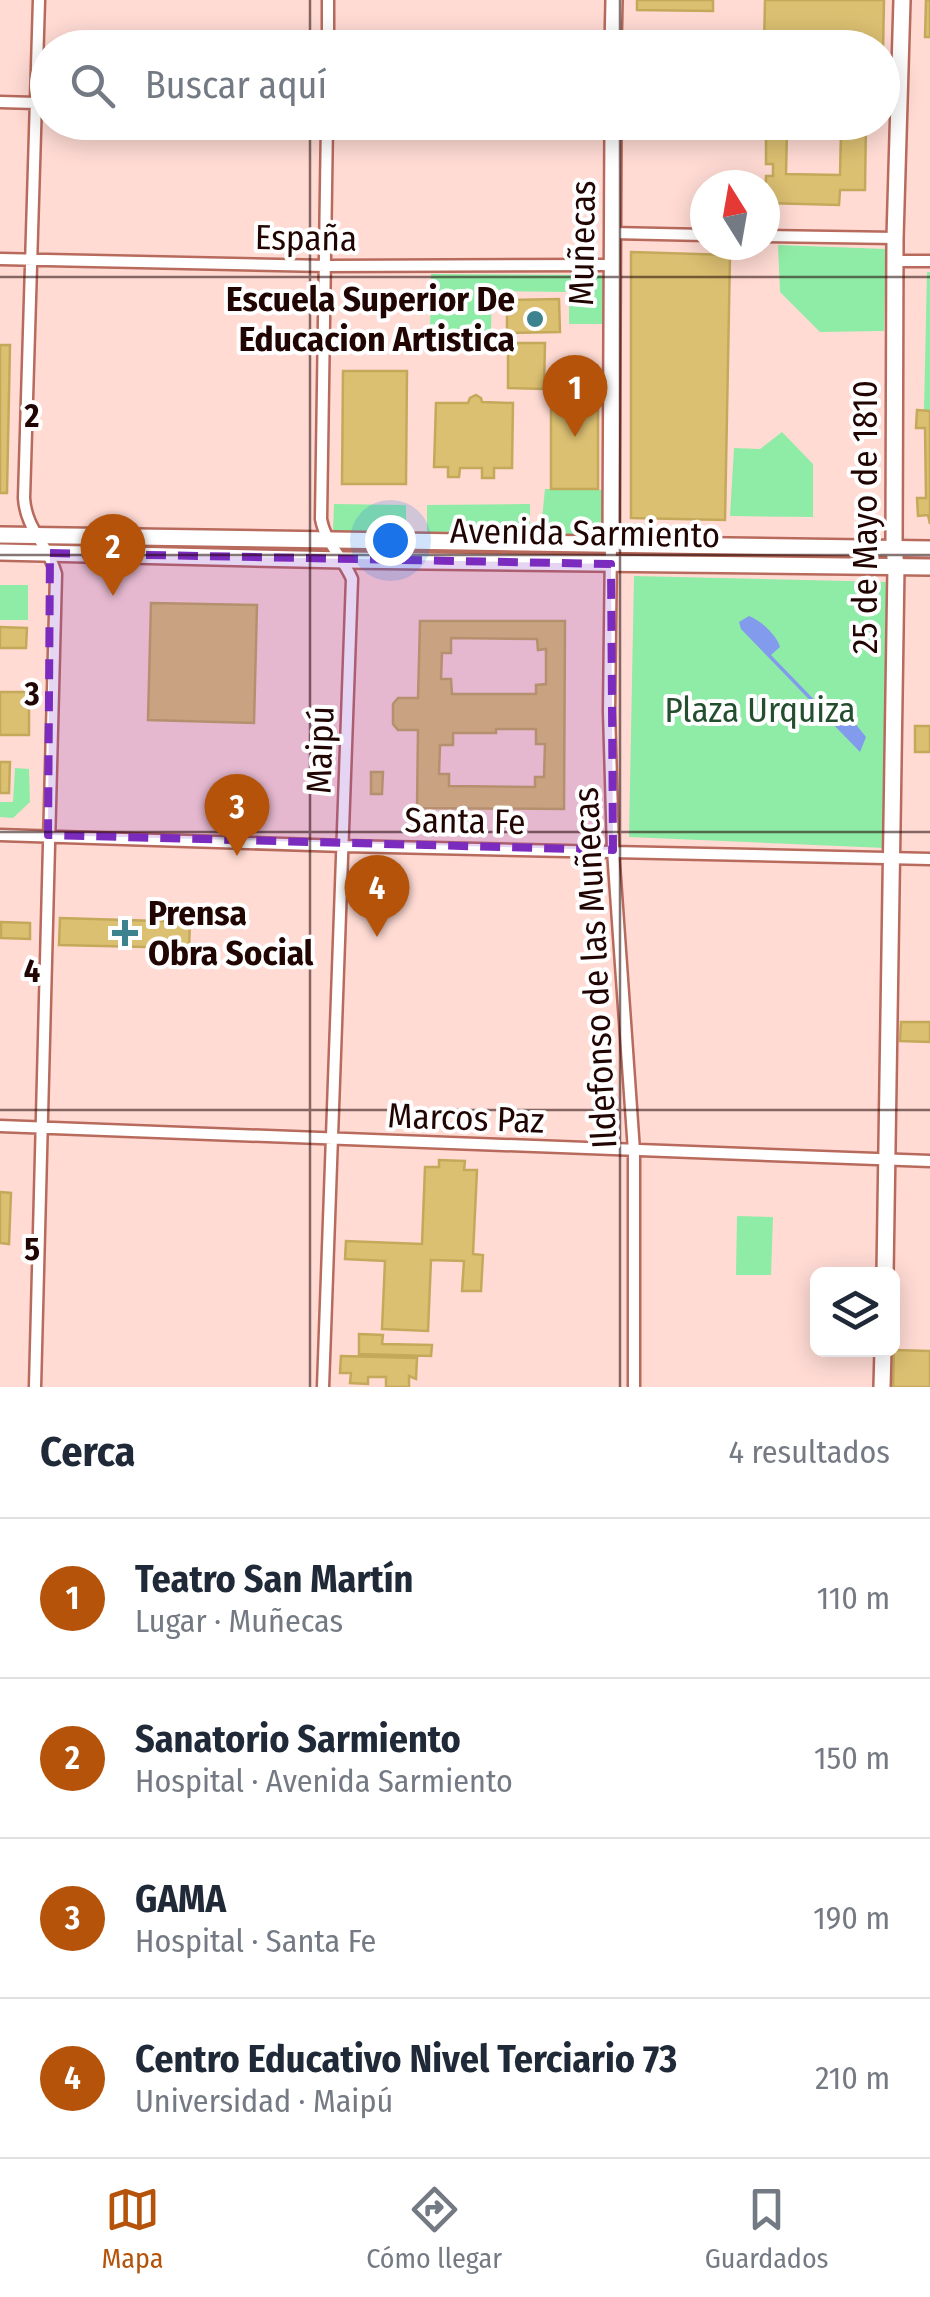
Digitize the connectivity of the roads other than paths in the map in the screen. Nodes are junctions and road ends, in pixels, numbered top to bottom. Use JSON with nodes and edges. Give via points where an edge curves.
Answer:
{"nodes":[{"id":1,"x":39,"y":0,"type":"edge"},
{"id":2,"x":328,"y":0,"type":"edge"},
{"id":3,"x":614,"y":0,"type":"edge"},
{"id":4,"x":902,"y":0,"type":"edge"},
{"id":5,"x":38,"y":30,"type":"edge"},
{"id":6,"x":328,"y":30,"type":"edge"},
{"id":7,"x":614,"y":30,"type":"edge"},
{"id":8,"x":900,"y":68,"type":"edge"},
{"id":9,"x":0,"y":102,"type":"edge"},
{"id":10,"x":30,"y":103,"type":"edge"},
{"id":11,"x":35,"y":140,"type":"edge"},
{"id":12,"x":327,"y":140,"type":"edge"},
{"id":13,"x":613,"y":140,"type":"edge"},
{"id":14,"x":898,"y":140,"type":"edge"},
{"id":15,"x":612,"y":233,"type":"junction"},
{"id":16,"x":690,"y":235,"type":"edge"},
{"id":17,"x":780,"y":236,"type":"edge"},
{"id":18,"x":895,"y":238,"type":"junction"},
{"id":19,"x":0,"y":259,"type":"edge"},
{"id":20,"x":32,"y":261,"type":"junction"},
{"id":21,"x":894,"y":261,"type":"junction"},
{"id":22,"x":930,"y":261,"type":"edge"},
{"id":23,"x":611,"y":265,"type":"junction"},
{"id":24,"x":326,"y":266,"type":"junction"},
{"id":25,"x":0,"y":534,"type":"edge"},
{"id":26,"x":35,"y":536,"type":"junction"},
{"id":27,"x":327,"y":541,"type":"junction"},
{"id":28,"x":611,"y":545,"type":"junction"},
{"id":29,"x":894,"y":548,"type":"junction"},
{"id":30,"x":930,"y":549,"type":"edge"},
{"id":31,"x":0,"y":552,"type":"edge"},
{"id":32,"x":50,"y":553,"type":"junction"},
{"id":33,"x":344,"y":560,"type":"junction"},
{"id":34,"x":611,"y":564,"type":"junction"},
{"id":35,"x":896,"y":566,"type":"junction"},
{"id":36,"x":930,"y":567,"type":"edge"},
{"id":37,"x":0,"y":835,"type":"edge"},
{"id":38,"x":48,"y":836,"type":"junction"},
{"id":39,"x":344,"y":846,"type":"junction"},
{"id":40,"x":612,"y":850,"type":"junction"},
{"id":41,"x":892,"y":858,"type":"junction"},
{"id":42,"x":930,"y":859,"type":"edge"},
{"id":43,"x":0,"y":1126,"type":"edge"},
{"id":44,"x":40,"y":1128,"type":"junction"},
{"id":45,"x":334,"y":1140,"type":"junction"},
{"id":46,"x":634,"y":1151,"type":"junction"},
{"id":47,"x":887,"y":1161,"type":"junction"},
{"id":48,"x":930,"y":1162,"type":"edge"},
{"id":49,"x":884,"y":1267,"type":"edge"},
{"id":50,"x":883,"y":1357,"type":"edge"},
{"id":51,"x":35,"y":1387,"type":"edge"},
{"id":52,"x":324,"y":1387,"type":"edge"},
{"id":53,"x":634,"y":1387,"type":"edge"},
{"id":54,"x":882,"y":1387,"type":"edge"}],
"edges":[{"from":1,"to":5,"type":"street"},
{"from":2,"to":6,"type":"street"},
{"from":3,"to":7,"type":"main road"},
{"from":4,"to":8,"type":"main road","name":"25 de Mayo de 1810"},
{"from":9,"to":10,"type":"street"},
{"from":11,"to":20,"type":"street"},
{"from":12,"to":24,"type":"street"},
{"from":13,"to":15,"type":"main road","name":"Muñecas"},
{"from":14,"to":18,"type":"main road","name":"25 de Mayo de 1810"},
{"from":15,"to":16,"type":"street"},
{"from":15,"to":23,"type":"main road","name":"Muñecas"},
{"from":17,"to":18,"type":"street"},
{"from":18,"to":21,"type":"main road","name":"25 de Mayo de 1810"},
{"from":19,"to":20,"type":"street","name":"España"},
{"from":20,"to":24,"type":"street","name":"España"},
{"from":20,"to":26,"type":"street","via":[[24,498]]},
{"from":21,"to":22,"type":"street"},
{"from":21,"to":29,"type":"main road","name":"25 de Mayo de 1810"},
{"from":23,"to":24,"type":"street","name":"España"},
{"from":23,"to":28,"type":"main road","name":"Muñecas"},
{"from":24,"to":27,"type":"street","via":[[321,519]]},
{"from":25,"to":26,"type":"main road","name":"Avenida Sarmiento"},
{"from":26,"to":27,"type":"main road","name":"Avenida Sarmiento"},
{"from":26,"to":32,"type":"street"},
{"from":27,"to":28,"type":"main road","name":"Avenida Sarmiento"},
{"from":27,"to":33,"type":"street"},
{"from":28,"to":29,"type":"main road","name":"Avenida Sarmiento"},
{"from":28,"to":34,"type":"street","name":"Ildefonso de las Muñecas"},
{"from":29,"to":30,"type":"main road","name":"Avenida Sarmiento"},
{"from":29,"to":35,"type":"main road","name":"25 de Mayo de 1810"},
{"from":31,"to":32,"type":"main road","name":"Avenida Sarmiento"},
{"from":32,"to":33,"type":"main road","name":"Avenida Sarmiento"},
{"from":32,"to":38,"type":"street","via":[[56,574]]},
{"from":33,"to":34,"type":"main road","name":"Avenida Sarmiento"},
{"from":33,"to":39,"type":"street","name":"Maipú","via":[[352,579]]},
{"from":34,"to":35,"type":"main road","name":"Avenida Sarmiento"},
{"from":34,"to":40,"type":"street","name":"Ildefonso de las Muñecas"},
{"from":35,"to":36,"type":"main road","name":"Avenida Sarmiento"},
{"from":35,"to":41,"type":"main road","name":"25 de Mayo de 1810"},
{"from":37,"to":38,"type":"street","name":"Santa Fe"},
{"from":38,"to":39,"type":"street","name":"Santa Fe"},
{"from":38,"to":44,"type":"street"},
{"from":39,"to":40,"type":"street","name":"Santa Fe"},
{"from":39,"to":45,"type":"street","name":"Maipú"},
{"from":40,"to":41,"type":"street","name":"Santa Fe"},
{"from":40,"to":46,"type":"street","name":"Ildefonso de las Muñecas"},
{"from":41,"to":42,"type":"street","name":"Santa Fe"},
{"from":41,"to":47,"type":"main road","name":"25 de Mayo de 1810"},
{"from":43,"to":44,"type":"street","name":"Marcos Paz"},
{"from":44,"to":45,"type":"street","name":"Marcos Paz"},
{"from":44,"to":51,"type":"street"},
{"from":45,"to":46,"type":"street","name":"Marcos Paz"},
{"from":45,"to":52,"type":"street","name":"Maipú"},
{"from":46,"to":47,"type":"street","name":"Marcos Paz"},
{"from":46,"to":53,"type":"street","name":"Ildefonso de las Muñecas"},
{"from":47,"to":48,"type":"street","name":"Marcos Paz"},
{"from":47,"to":49,"type":"main road","name":"25 de Mayo de 1810"},
{"from":50,"to":54,"type":"main road"}]}
